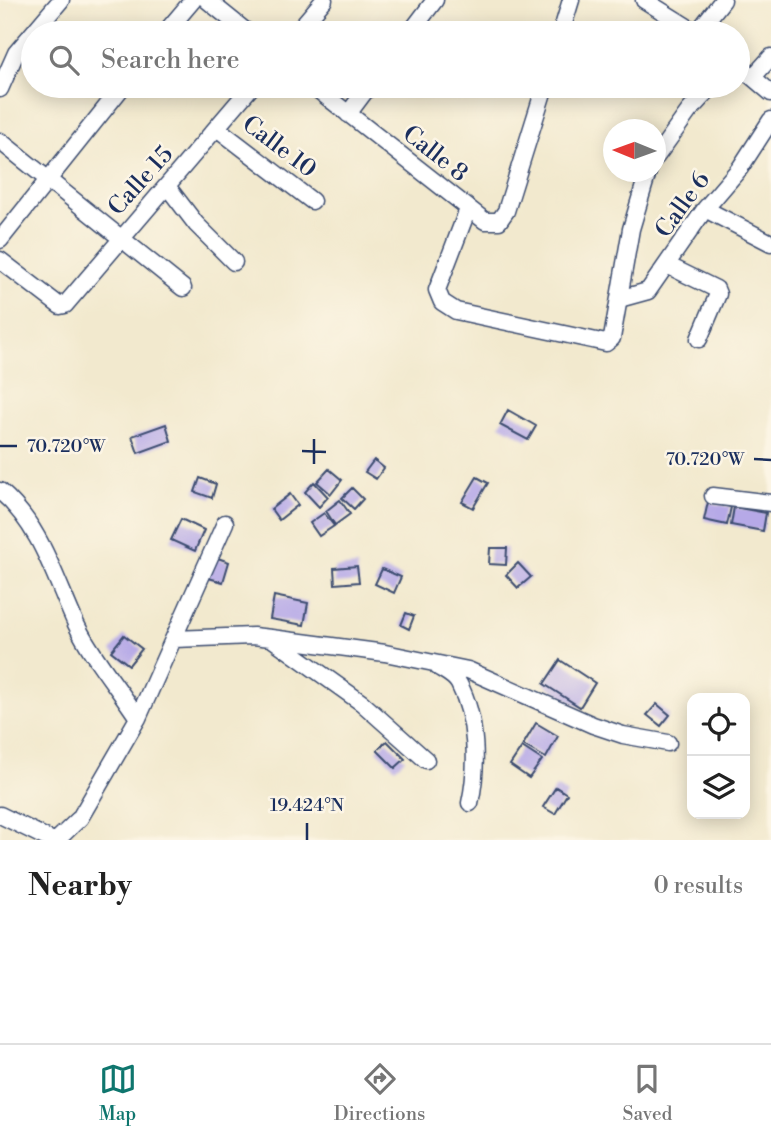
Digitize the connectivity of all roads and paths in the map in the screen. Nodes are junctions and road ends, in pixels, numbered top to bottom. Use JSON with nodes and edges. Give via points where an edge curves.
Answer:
{"nodes":[{"id":1,"x":61,"y":0,"type":"edge"},
{"id":2,"x":193,"y":0,"type":"edge"},
{"id":3,"x":207,"y":0,"type":"edge"},
{"id":4,"x":324,"y":0,"type":"edge"},
{"id":5,"x":435,"y":0,"type":"edge"},
{"id":6,"x":571,"y":0,"type":"edge"},
{"id":7,"x":644,"y":0,"type":"edge"},
{"id":8,"x":723,"y":0,"type":"edge"},
{"id":9,"x":43,"y":21,"type":"edge"},
{"id":10,"x":175,"y":21,"type":"edge"},
{"id":11,"x":232,"y":21,"type":"edge"},
{"id":12,"x":306,"y":21,"type":"edge"},
{"id":13,"x":419,"y":21,"type":"edge"},
{"id":14,"x":565,"y":21,"type":"edge"},
{"id":15,"x":678,"y":21,"type":"edge"},
{"id":16,"x":706,"y":21,"type":"edge"},
{"id":17,"x":21,"y":46,"type":"edge"},
{"id":18,"x":771,"y":57,"type":"edge"},
{"id":19,"x":750,"y":75,"type":"edge"},
{"id":20,"x":753,"y":77,"type":"junction"},
{"id":21,"x":0,"y":89,"type":"edge"},
{"id":22,"x":771,"y":93,"type":"edge"},
{"id":23,"x":114,"y":98,"type":"edge"},
{"id":24,"x":243,"y":98,"type":"edge"},
{"id":25,"x":328,"y":98,"type":"edge"},
{"id":26,"x":360,"y":98,"type":"edge"},
{"id":27,"x":541,"y":98,"type":"edge"},
{"id":28,"x":700,"y":98,"type":"edge"},
{"id":29,"x":348,"y":114,"type":"junction"},
{"id":30,"x":771,"y":120,"type":"edge"},
{"id":31,"x":218,"y":129,"type":"junction"},
{"id":32,"x":0,"y":141,"type":"edge"},
{"id":33,"x":666,"y":143,"type":"edge"},
{"id":34,"x":49,"y":180,"type":"junction"},
{"id":35,"x":645,"y":182,"type":"edge"},
{"id":36,"x":167,"y":186,"type":"junction"},
{"id":37,"x":312,"y":201,"type":"dead end"},
{"id":38,"x":468,"y":209,"type":"junction"},
{"id":39,"x":705,"y":209,"type":"junction"},
{"id":40,"x":121,"y":238,"type":"junction"},
{"id":41,"x":0,"y":240,"type":"edge"},
{"id":42,"x":771,"y":243,"type":"edge"},
{"id":43,"x":0,"y":260,"type":"edge"},
{"id":44,"x":234,"y":262,"type":"dead end"},
{"id":45,"x":667,"y":265,"type":"junction"},
{"id":46,"x":183,"y":288,"type":"dead end"},
{"id":47,"x":619,"y":299,"type":"junction"},
{"id":48,"x":699,"y":339,"type":"dead end"},
{"id":49,"x":0,"y":491,"type":"edge"},
{"id":50,"x":713,"y":496,"type":"dead end"},
{"id":51,"x":771,"y":503,"type":"edge"},
{"id":52,"x":225,"y":523,"type":"dead end"},
{"id":53,"x":271,"y":638,"type":"junction"},
{"id":54,"x":174,"y":639,"type":"junction"},
{"id":55,"x":430,"y":662,"type":"junction"},
{"id":56,"x":138,"y":718,"type":"junction"},
{"id":57,"x":668,"y":743,"type":"dead end"},
{"id":58,"x":426,"y":760,"type":"dead end"},
{"id":59,"x":470,"y":803,"type":"dead end"},
{"id":60,"x":0,"y":815,"type":"edge"},
{"id":61,"x":51,"y":840,"type":"edge"},
{"id":62,"x":57,"y":840,"type":"edge"}],
"edges":[{"from":1,"to":9,"type":"street"},
{"from":2,"to":10,"type":"street"},
{"from":3,"to":11,"type":"street"},
{"from":4,"to":12,"type":"street"},
{"from":5,"to":13,"type":"street"},
{"from":6,"to":14,"type":"street"},
{"from":7,"to":15,"type":"street"},
{"from":8,"to":16,"type":"street"},
{"from":17,"to":21,"type":"street"},
{"from":18,"to":20,"type":"street"},
{"from":19,"to":20,"type":"street"},
{"from":20,"to":22,"type":"street"},
{"from":23,"to":34,"type":"street"},
{"from":24,"to":31,"type":"street","name":"Calle 15"},
{"from":25,"to":29,"type":"street","name":"Calle 8"},
{"from":26,"to":29,"type":"street"},
{"from":27,"to":38,"type":"street","name":"Calle 8","via":[[506,211],[499,221],[485,221]]},
{"from":28,"to":33,"type":"street"},
{"from":29,"to":38,"type":"street","name":"Calle 8"},
{"from":30,"to":39,"type":"street","name":"Calle 6","via":[[740,168]]},
{"from":31,"to":36,"type":"street","name":"Calle 15"},
{"from":31,"to":37,"type":"street","name":"Calle 10"},
{"from":32,"to":34,"type":"street"},
{"from":34,"to":40,"type":"street"},
{"from":34,"to":41,"type":"street"},
{"from":35,"to":47,"type":"street"},
{"from":36,"to":40,"type":"street","name":"Calle 15"},
{"from":36,"to":44,"type":"street"},
{"from":38,"to":47,"type":"street","via":[[437,290],[442,302],[456,311],[606,343],[612,338]]},
{"from":39,"to":42,"type":"street"},
{"from":39,"to":45,"type":"street","name":"Calle 6"},
{"from":40,"to":43,"type":"street","name":"Calle 15","via":[[62,306]]},
{"from":40,"to":46,"type":"street"},
{"from":45,"to":47,"type":"street","name":"Calle 6","via":[[648,291]]},
{"from":45,"to":48,"type":"street","via":[[716,289],[718,294]]},
{"from":49,"to":56,"type":"street","via":[[35,529],[77,626]]},
{"from":50,"to":51,"type":"street"},
{"from":52,"to":54,"type":"street"},
{"from":53,"to":54,"type":"street"},
{"from":53,"to":55,"type":"street"},
{"from":53,"to":58,"type":"street","via":[[362,703]]},
{"from":54,"to":56,"type":"street"},
{"from":55,"to":57,"type":"street","via":[[491,677],[593,725]]},
{"from":55,"to":59,"type":"street","via":[[458,683],[463,695],[474,753]]},
{"from":56,"to":62,"type":"street","via":[[80,818]]},
{"from":60,"to":61,"type":"street"}]}
